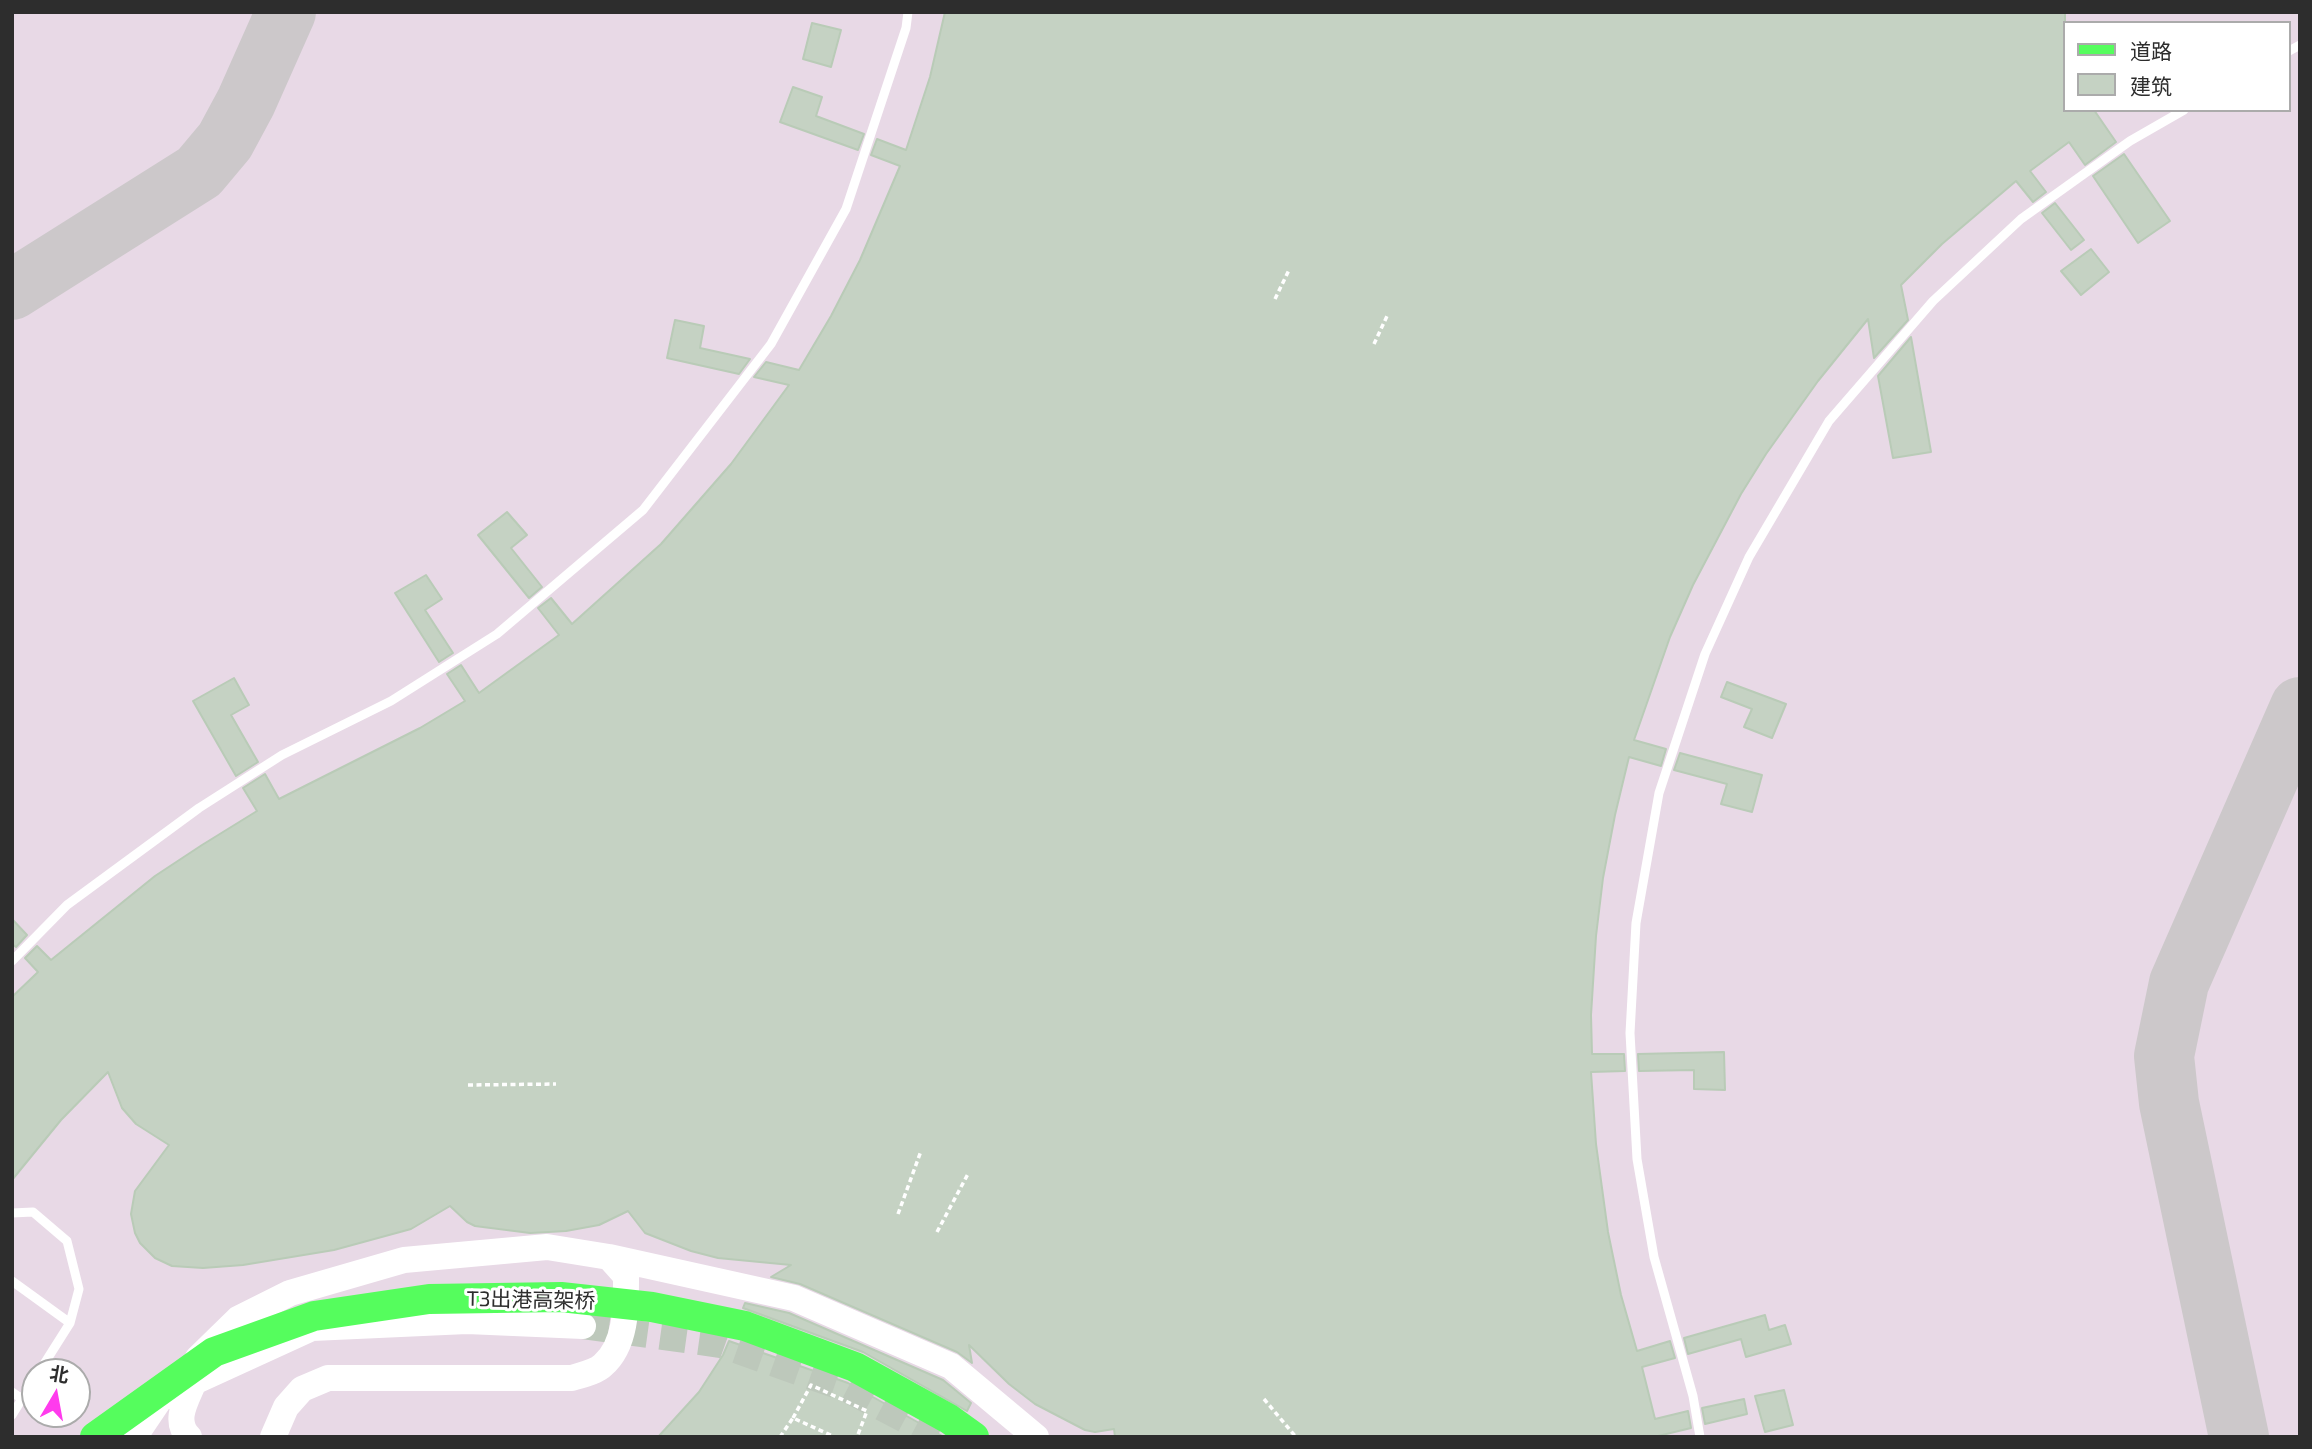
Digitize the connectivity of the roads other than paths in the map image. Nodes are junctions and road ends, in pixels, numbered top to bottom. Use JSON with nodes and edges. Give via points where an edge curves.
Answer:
{"nodes":[{"id":1,"x":908,"y":12,"type":"edge"},
{"id":2,"x":2181,"y":112,"type":"edge"},
{"id":3,"x":12,"y":961,"type":"edge"},
{"id":4,"x":12,"y":1213,"type":"edge"},
{"id":5,"x":609,"y":1257,"type":"junction"},
{"id":6,"x":12,"y":1281,"type":"edge"},
{"id":7,"x":70,"y":1323,"type":"junction"},
{"id":8,"x":583,"y":1326,"type":"tunnel mouth"},
{"id":9,"x":48,"y":1358,"type":"edge"},
{"id":10,"x":194,"y":1382,"type":"junction"},
{"id":11,"x":134,"y":1435,"type":"edge"},
{"id":12,"x":95,"y":1437,"type":"edge"},
{"id":13,"x":188,"y":1437,"type":"edge"},
{"id":14,"x":273,"y":1437,"type":"edge"},
{"id":15,"x":974,"y":1437,"type":"edge"},
{"id":16,"x":1036,"y":1437,"type":"edge"},
{"id":17,"x":1700,"y":1437,"type":"edge"}],
"edges":[{"from":1,"to":3,"type":"lane","via":[[846,209],[771,344],[643,510],[497,634],[391,701],[282,755],[200,808],[67,905]]},
{"from":2,"to":17,"type":"lane","via":[[2130,141],[2021,219],[1933,301],[1829,421],[1749,557],[1705,654],[1659,793],[1636,923],[1630,1033],[1637,1159],[1654,1257]]},
{"from":4,"to":7,"type":"lane","via":[[33,1212],[67,1241],[79,1289]]},
{"from":5,"to":11,"type":"main road","via":[[547,1247],[404,1260],[290,1293],[238,1319],[170,1385]]},
{"from":5,"to":14,"type":"main road","via":[[626,1276],[626,1310],[617,1346],[602,1366],[572,1378],[328,1378],[302,1389],[286,1407]]},
{"from":5,"to":16,"type":"main road","via":[[806,1303],[951,1366]]},
{"from":6,"to":7,"type":"lane"},
{"from":7,"to":9,"type":"lane"},
{"from":8,"to":10,"type":"main road","via":[[467,1321],[312,1328]]},
{"from":10,"to":11,"type":"main road"},
{"from":10,"to":13,"type":"main road","via":[[180,1417]]},
{"from":12,"to":15,"type":"main road","name":"T3出港高架桥","via":[[214,1352],[314,1316],[429,1299],[561,1297],[652,1307],[744,1326],[855,1367]]}]}
